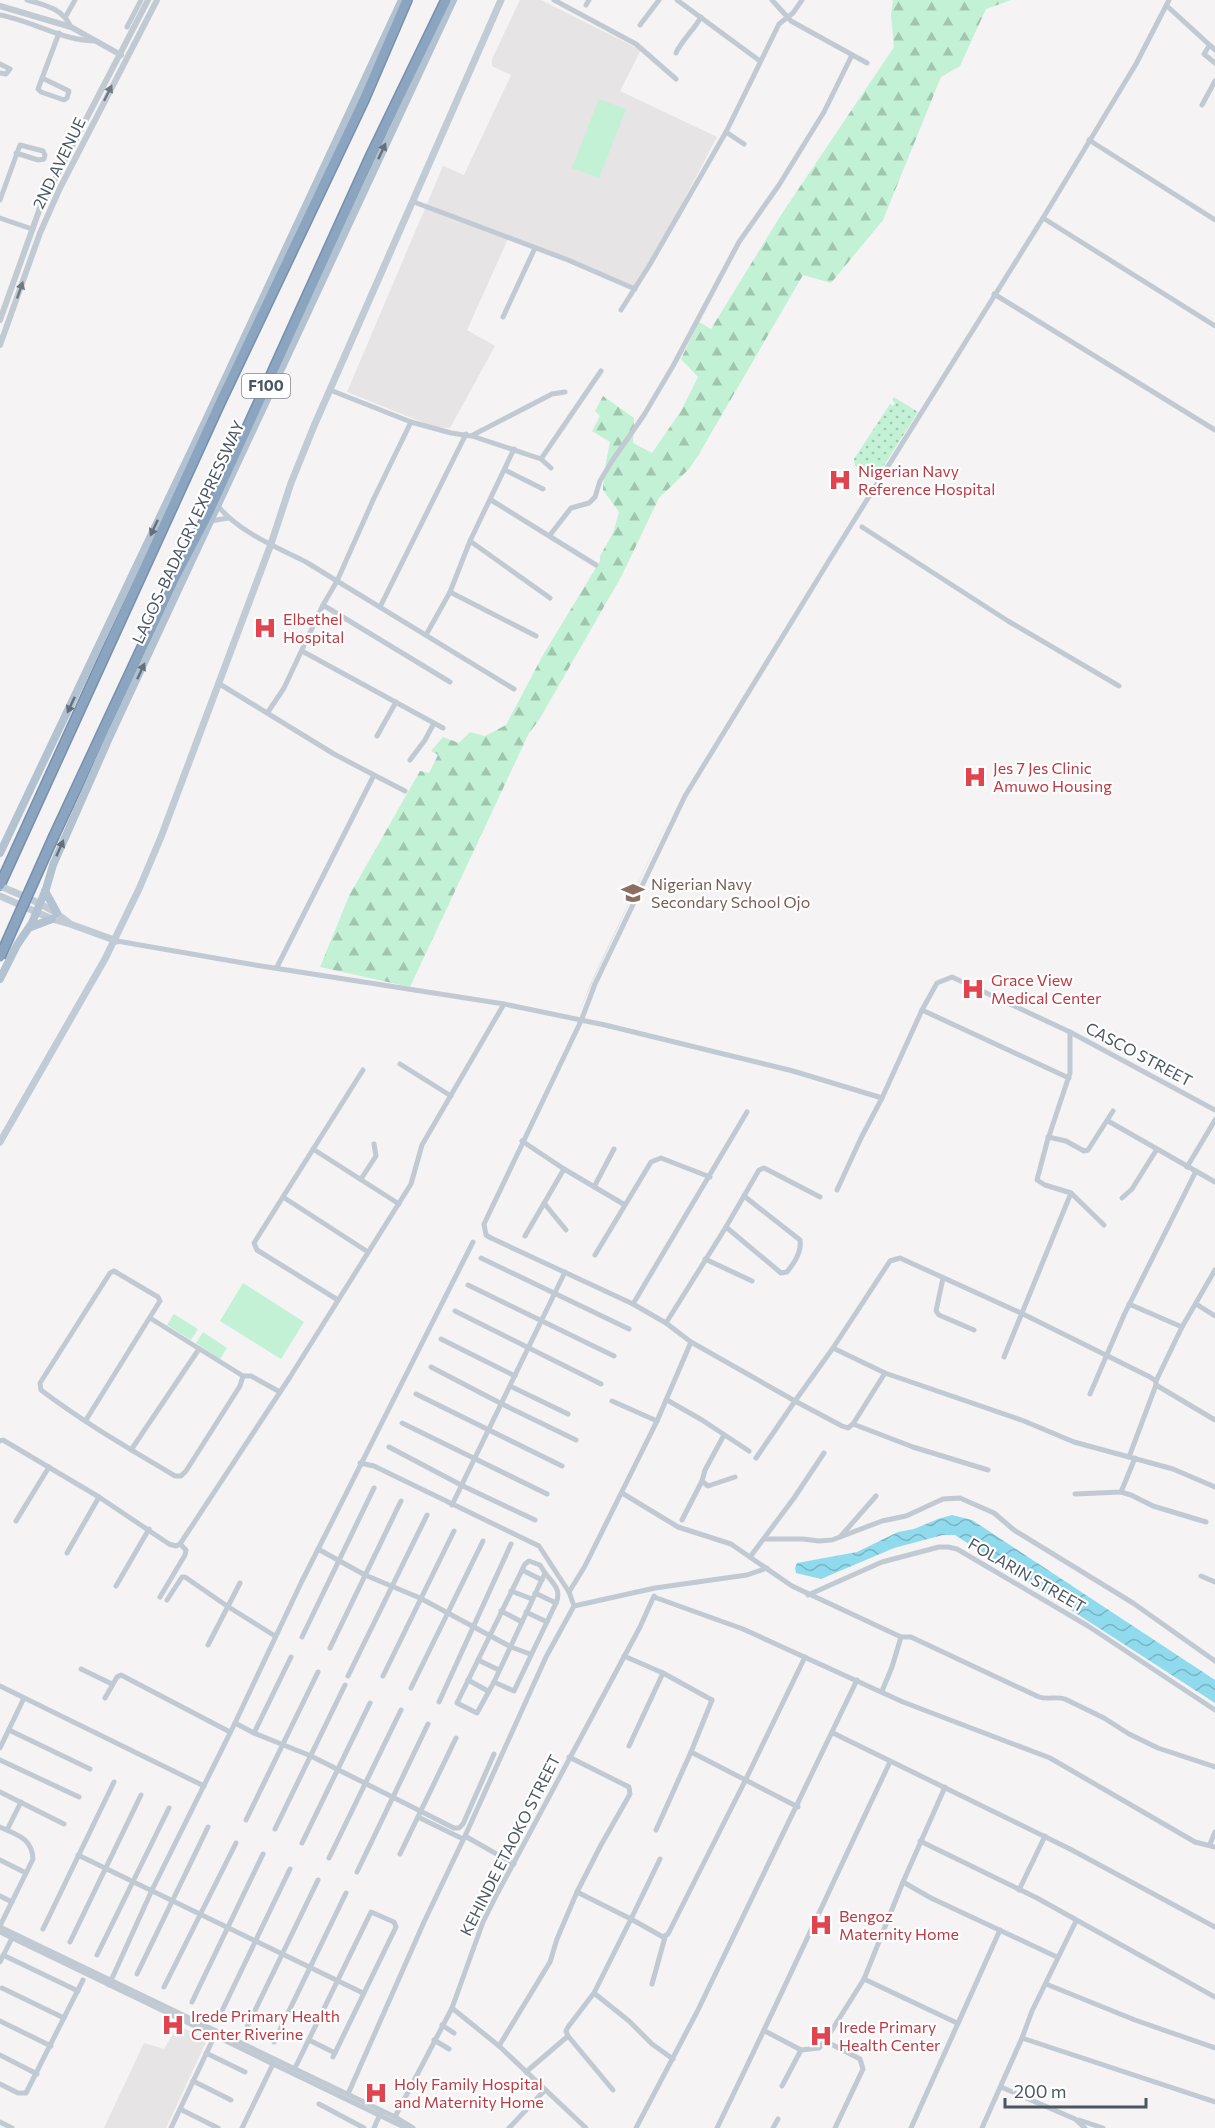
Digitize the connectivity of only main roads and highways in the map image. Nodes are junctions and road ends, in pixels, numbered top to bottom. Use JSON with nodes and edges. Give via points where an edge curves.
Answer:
{"nodes":[{"id":1,"x":402,"y":0,"type":"edge"},
{"id":2,"x":407,"y":0,"type":"edge"},
{"id":3,"x":446,"y":0,"type":"edge"},
{"id":4,"x":453,"y":0,"type":"edge"},
{"id":5,"x":501,"y":0,"type":"edge"},
{"id":6,"x":0,"y":853,"type":"edge"},
{"id":7,"x":0,"y":886,"type":"edge"},
{"id":8,"x":45,"y":891,"type":"junction"},
{"id":9,"x":0,"y":896,"type":"edge"},
{"id":10,"x":41,"y":903,"type":"junction"},
{"id":11,"x":37,"y":913,"type":"junction"},
{"id":12,"x":55,"y":916,"type":"junction"},
{"id":13,"x":30,"y":928,"type":"junction"},
{"id":14,"x":116,"y":940,"type":"junction"},
{"id":15,"x":0,"y":957,"type":"edge"},
{"id":16,"x":0,"y":979,"type":"edge"},
{"id":17,"x":0,"y":1142,"type":"edge"},
{"id":18,"x":0,"y":1148,"type":"edge"}],
"edges":[{"from":1,"to":6,"type":"main road","name":"LAGOS-BADAGRY EXPRESSWAY","one_way":true},
{"from":2,"to":7,"type":"highway","name":"LAGOS-BADAGRY EXPRESSWAY","number":"F100"},
{"from":3,"to":15,"type":"highway","name":"LAGOS-BADAGRY EXPRESSWAY","number":"F100","bridge":true},
{"from":8,"to":4,"type":"main road","name":"LAGOS-BADAGRY EXPRESSWAY","one_way":true,"via":[[104,748]]},
{"from":5,"to":14,"type":"main road","via":[[314,426],[220,684]]},
{"from":7,"to":10,"type":"main road"},
{"from":8,"to":10,"type":"main road","name":"LAGOS-BADAGRY EXPRESSWAY"},
{"from":8,"to":12,"type":"main road"},
{"from":9,"to":11,"type":"main road"},
{"from":10,"to":11,"type":"main road","name":"LAGOS-BADAGRY EXPRESSWAY"},
{"from":10,"to":12,"type":"main road"},
{"from":11,"to":12,"type":"main road"},
{"from":11,"to":13,"type":"main road","name":"LAGOS-BADAGRY EXPRESSWAY"},
{"from":12,"to":13,"type":"main road"},
{"from":12,"to":14,"type":"main road"},
{"from":13,"to":16,"type":"main road","name":"LAGOS-BADAGRY EXPRESSWAY"},
{"from":14,"to":17,"type":"main road"},
{"from":14,"to":18,"type":"main road"}]}
